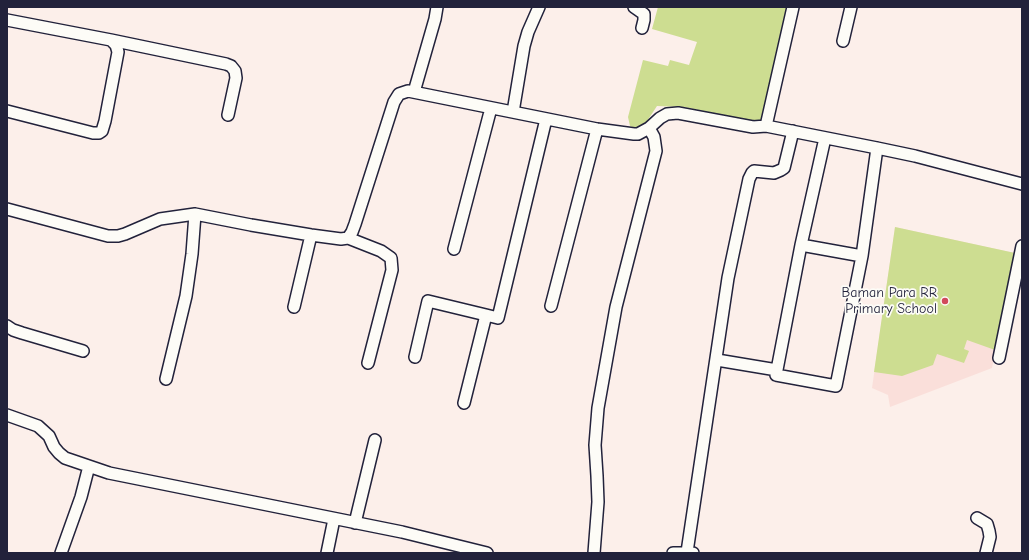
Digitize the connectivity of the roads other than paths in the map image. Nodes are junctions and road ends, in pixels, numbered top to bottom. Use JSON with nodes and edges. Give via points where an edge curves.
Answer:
{"nodes":[{"id":1,"x":436,"y":7,"type":"edge"},
{"id":2,"x":539,"y":7,"type":"edge"},
{"id":3,"x":634,"y":7,"type":"edge"},
{"id":4,"x":793,"y":7,"type":"edge"},
{"id":5,"x":851,"y":7,"type":"edge"},
{"id":6,"x":7,"y":20,"type":"edge"},
{"id":7,"x":642,"y":28,"type":"dead end"},
{"id":8,"x":111,"y":40,"type":"junction"},
{"id":9,"x":843,"y":41,"type":"dead end"},
{"id":10,"x":414,"y":92,"type":"junction"},
{"id":11,"x":491,"y":108,"type":"junction"},
{"id":12,"x":7,"y":111,"type":"edge"},
{"id":13,"x":513,"y":112,"type":"junction"},
{"id":14,"x":228,"y":114,"type":"dead end"},
{"id":15,"x":546,"y":119,"type":"junction"},
{"id":16,"x":766,"y":126,"type":"junction"},
{"id":17,"x":649,"y":128,"type":"junction"},
{"id":18,"x":596,"y":129,"type":"junction"},
{"id":19,"x":793,"y":131,"type":"junction"},
{"id":20,"x":824,"y":138,"type":"junction"},
{"id":21,"x":877,"y":148,"type":"junction"},
{"id":22,"x":1022,"y":184,"type":"edge"},
{"id":23,"x":7,"y":209,"type":"edge"},
{"id":24,"x":195,"y":214,"type":"junction"},
{"id":25,"x":311,"y":235,"type":"junction"},
{"id":26,"x":348,"y":238,"type":"junction"},
{"id":27,"x":801,"y":245,"type":"junction"},
{"id":28,"x":1022,"y":246,"type":"edge"},
{"id":29,"x":454,"y":249,"type":"dead end"},
{"id":30,"x":862,"y":256,"type":"junction"},
{"id":31,"x":551,"y":306,"type":"dead end"},
{"id":32,"x":294,"y":307,"type":"dead end"},
{"id":33,"x":486,"y":315,"type":"junction"},
{"id":34,"x":7,"y":326,"type":"edge"},
{"id":35,"x":83,"y":351,"type":"dead end"},
{"id":36,"x":415,"y":357,"type":"dead end"},
{"id":37,"x":999,"y":358,"type":"dead end"},
{"id":38,"x":717,"y":360,"type":"junction"},
{"id":39,"x":368,"y":363,"type":"dead end"},
{"id":40,"x":777,"y":370,"type":"junction"},
{"id":41,"x":166,"y":379,"type":"dead end"},
{"id":42,"x":464,"y":403,"type":"dead end"},
{"id":43,"x":7,"y":415,"type":"edge"},
{"id":44,"x":375,"y":440,"type":"dead end"},
{"id":45,"x":89,"y":466,"type":"junction"},
{"id":46,"x":977,"y":518,"type":"dead end"},
{"id":47,"x":334,"y":519,"type":"junction"},
{"id":48,"x":355,"y":523,"type":"junction"},
{"id":49,"x":687,"y":552,"type":"edge"},
{"id":50,"x":61,"y":553,"type":"edge"},
{"id":51,"x":328,"y":553,"type":"edge"},
{"id":52,"x":487,"y":553,"type":"edge"},
{"id":53,"x":594,"y":553,"type":"edge"},
{"id":54,"x":674,"y":553,"type":"edge"},
{"id":55,"x":693,"y":553,"type":"edge"},
{"id":56,"x":986,"y":553,"type":"edge"}],
"edges":[{"from":1,"to":10,"type":"street","via":[[435,19]]},
{"from":2,"to":13,"type":"street","via":[[524,46]]},
{"from":3,"to":7,"type":"street","via":[[644,14]]},
{"from":4,"to":16,"type":"street"},
{"from":5,"to":9,"type":"street"},
{"from":6,"to":8,"type":"street"},
{"from":8,"to":12,"type":"street","via":[[118,52],[105,121],[99,133],[93,134]]},
{"from":8,"to":14,"type":"street","via":[[231,66],[236,78]]},
{"from":10,"to":11,"type":"street"},
{"from":10,"to":26,"type":"street","via":[[402,92],[394,102],[355,224]]},
{"from":11,"to":13,"type":"street"},
{"from":11,"to":29,"type":"street"},
{"from":13,"to":15,"type":"street"},
{"from":15,"to":18,"type":"street"},
{"from":15,"to":33,"type":"street","via":[[498,318]]},
{"from":16,"to":17,"type":"street","via":[[753,127],[672,113],[660,118]]},
{"from":16,"to":19,"type":"street"},
{"from":17,"to":18,"type":"street","via":[[638,134]]},
{"from":17,"to":53,"type":"street","via":[[656,151],[616,307],[598,408],[595,444],[598,502]]},
{"from":18,"to":31,"type":"street"},
{"from":19,"to":20,"type":"street"},
{"from":19,"to":38,"type":"street","via":[[784,168],[774,173],[754,171],[749,179],[728,278]]},
{"from":20,"to":21,"type":"street"},
{"from":20,"to":27,"type":"street"},
{"from":21,"to":22,"type":"street"},
{"from":21,"to":30,"type":"street"},
{"from":23,"to":24,"type":"street","via":[[108,236],[125,234],[160,219]]},
{"from":24,"to":25,"type":"street"},
{"from":24,"to":41,"type":"street","via":[[186,296]]},
{"from":25,"to":26,"type":"street"},
{"from":25,"to":32,"type":"street"},
{"from":26,"to":39,"type":"street","via":[[381,251],[391,258],[392,270]]},
{"from":27,"to":30,"type":"street"},
{"from":27,"to":40,"type":"street"},
{"from":28,"to":37,"type":"street"},
{"from":30,"to":40,"type":"street","via":[[836,386],[776,375]]},
{"from":33,"to":36,"type":"street","via":[[428,301]]},
{"from":33,"to":42,"type":"street"},
{"from":34,"to":35,"type":"street"},
{"from":38,"to":40,"type":"street"},
{"from":38,"to":49,"type":"street"},
{"from":43,"to":45,"type":"street","via":[[38,426],[49,436],[59,453]]},
{"from":44,"to":48,"type":"street"},
{"from":45,"to":47,"type":"street","via":[[109,473]]},
{"from":45,"to":50,"type":"street"},
{"from":46,"to":56,"type":"street","via":[[986,524],[989,531]]},
{"from":47,"to":48,"type":"street"},
{"from":47,"to":51,"type":"street"},
{"from":48,"to":52,"type":"street"},
{"from":49,"to":54,"type":"street"},
{"from":49,"to":55,"type":"street"}]}
